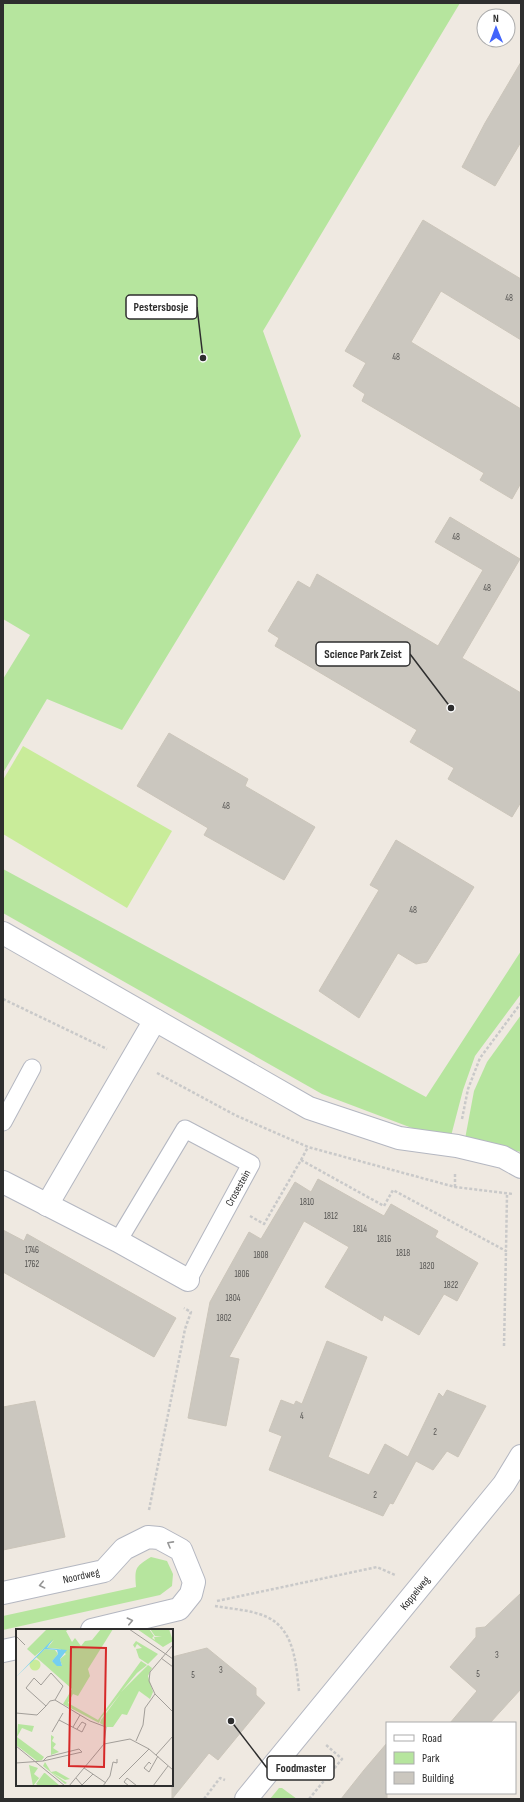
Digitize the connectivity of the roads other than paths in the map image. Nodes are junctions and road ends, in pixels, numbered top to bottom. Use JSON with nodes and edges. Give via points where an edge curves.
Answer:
{"nodes":[{"id":1,"x":3,"y":933,"type":"edge"},
{"id":2,"x":155,"y":1020,"type":"junction"},
{"id":3,"x":32,"y":1068,"type":"dead end"},
{"id":4,"x":3,"y":1122,"type":"edge"},
{"id":5,"x":521,"y":1167,"type":"edge"},
{"id":6,"x":3,"y":1182,"type":"edge"},
{"id":7,"x":47,"y":1205,"type":"junction"},
{"id":8,"x":118,"y":1241,"type":"junction"},
{"id":9,"x":188,"y":1280,"type":"joint"},
{"id":10,"x":521,"y":1456,"type":"edge"},
{"id":11,"x":3,"y":1593,"type":"edge"},
{"id":12,"x":96,"y":1629,"type":"edge"},
{"id":13,"x":16,"y":1648,"type":"edge"},
{"id":14,"x":3,"y":1651,"type":"edge"},
{"id":15,"x":246,"y":1799,"type":"edge"}],
"edges":[{"from":1,"to":2,"type":"street"},
{"from":2,"to":5,"type":"street","via":[[309,1108],[399,1138],[457,1146],[503,1157]]},
{"from":2,"to":7,"type":"street"},
{"from":3,"to":4,"type":"lane"},
{"from":6,"to":7,"type":"street","name":"Crosestein"},
{"from":7,"to":8,"type":"street","name":"Crosestein"},
{"from":8,"to":9,"type":"street","name":"Crosestein"},
{"from":8,"to":9,"type":"lane","name":"Crosestein","via":[[185,1129],[251,1164]]},
{"from":10,"to":15,"type":"street","name":"Koppelweg","via":[[504,1484]]},
{"from":12,"to":11,"type":"street","name":"Noordweg","one_way":true,"via":[[179,1610],[191,1594],[194,1582],[181,1550],[159,1538],[148,1537],[124,1548],[104,1570]]},
{"from":13,"to":14,"type":"street"}]}
